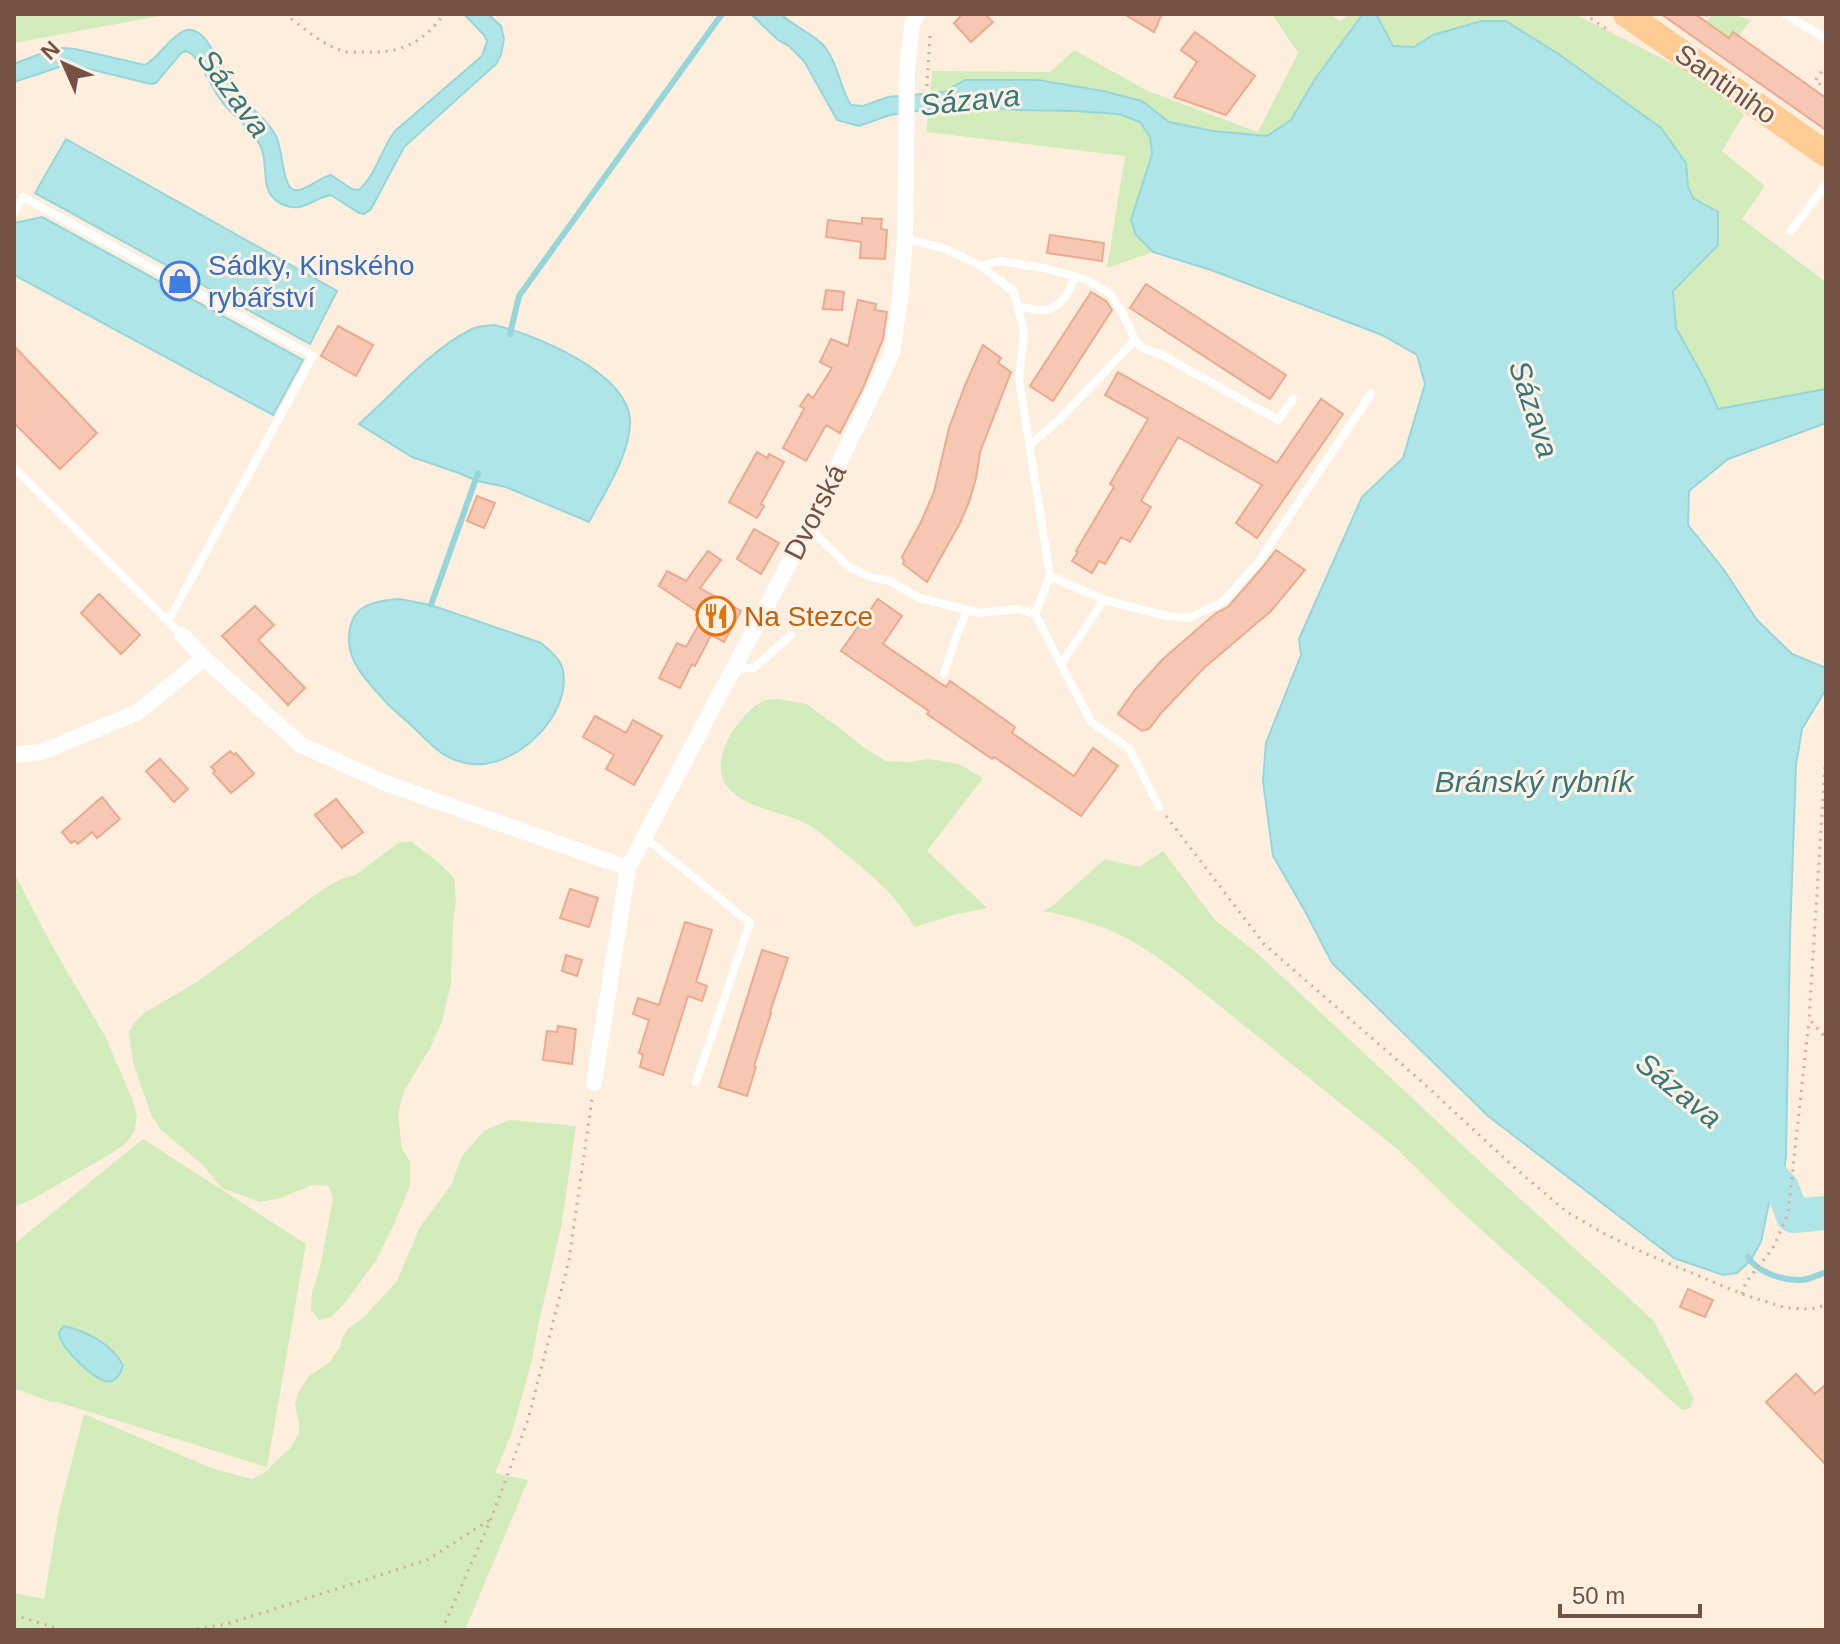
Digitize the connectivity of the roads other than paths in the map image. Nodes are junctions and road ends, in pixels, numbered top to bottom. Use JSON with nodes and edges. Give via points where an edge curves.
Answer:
{"nodes":[{"id":1,"x":917,"y":14,"type":"edge"},
{"id":2,"x":1626,"y":14,"type":"edge"},
{"id":3,"x":1785,"y":14,"type":"edge"},
{"id":4,"x":1826,"y":39,"type":"edge"},
{"id":5,"x":1826,"y":154,"type":"edge"},
{"id":6,"x":1826,"y":184,"type":"edge"},
{"id":7,"x":14,"y":213,"type":"edge"},
{"id":8,"x":1791,"y":231,"type":"dead end"},
{"id":9,"x":905,"y":239,"type":"junction"},
{"id":10,"x":981,"y":266,"type":"junction"},
{"id":11,"x":1074,"y":276,"type":"junction"},
{"id":12,"x":1018,"y":306,"type":"junction"},
{"id":13,"x":1135,"y":340,"type":"junction"},
{"id":14,"x":1371,"y":394,"type":"dead end"},
{"id":15,"x":1293,"y":399,"type":"dead end"},
{"id":16,"x":1029,"y":446,"type":"junction"},
{"id":17,"x":14,"y":468,"type":"edge"},
{"id":18,"x":809,"y":526,"type":"junction"},
{"id":19,"x":1050,"y":576,"type":"junction"},
{"id":20,"x":1104,"y":600,"type":"junction"},
{"id":21,"x":967,"y":610,"type":"junction"},
{"id":22,"x":1035,"y":614,"type":"junction"},
{"id":23,"x":168,"y":621,"type":"junction"},
{"id":24,"x":182,"y":635,"type":"joint"},
{"id":25,"x":791,"y":635,"type":"dead end"},
{"id":26,"x":204,"y":658,"type":"junction"},
{"id":27,"x":1061,"y":664,"type":"junction"},
{"id":28,"x":733,"y":669,"type":"junction"},
{"id":29,"x":944,"y":674,"type":"dead end"},
{"id":30,"x":14,"y":755,"type":"edge"},
{"id":31,"x":1159,"y":807,"type":"road end"},
{"id":32,"x":644,"y":837,"type":"junction"},
{"id":33,"x":628,"y":868,"type":"junction"},
{"id":34,"x":696,"y":1082,"type":"dead end"},
{"id":35,"x":594,"y":1083,"type":"road end"}],
"edges":[{"from":1,"to":9,"type":"street","name":"Dvorská","via":[[907,70]]},
{"from":2,"to":5,"type":"main road","name":"Santiniho"},
{"from":3,"to":4,"type":"lane"},
{"from":6,"to":8,"type":"lane"},
{"from":7,"to":23,"type":"lane","via":[[23,197],[313,356]]},
{"from":9,"to":10,"type":"lane","via":[[944,248]]},
{"from":9,"to":18,"type":"street","name":"Dvorská","via":[[892,353]]},
{"from":10,"to":11,"type":"lane","via":[[1000,261]]},
{"from":10,"to":12,"type":"lane","via":[[1014,292]]},
{"from":11,"to":12,"type":"lane","via":[[1065,299],[1045,310]]},
{"from":11,"to":13,"type":"lane","via":[[1110,294]]},
{"from":12,"to":16,"type":"lane","via":[[1024,332],[1019,379]]},
{"from":13,"to":15,"type":"lane","via":[[1278,420]]},
{"from":13,"to":16,"type":"lane"},
{"from":14,"to":20,"type":"lane","via":[[1257,564],[1223,602],[1189,618]]},
{"from":16,"to":19,"type":"lane"},
{"from":17,"to":23,"type":"lane"},
{"from":18,"to":21,"type":"lane","via":[[849,567],[919,598]]},
{"from":18,"to":28,"type":"street","name":"Dvorská"},
{"from":19,"to":20,"type":"lane"},
{"from":19,"to":22,"type":"lane"},
{"from":20,"to":27,"type":"lane"},
{"from":21,"to":22,"type":"lane"},
{"from":21,"to":29,"type":"lane"},
{"from":22,"to":27,"type":"lane"},
{"from":23,"to":24,"type":"lane"},
{"from":24,"to":26,"type":"street"},
{"from":25,"to":28,"type":"lane","via":[[754,668]]},
{"from":26,"to":30,"type":"street","via":[[138,712],[42,752]]},
{"from":26,"to":33,"type":"street","via":[[301,745],[388,784]]},
{"from":27,"to":31,"type":"lane","via":[[1091,722],[1129,748]]},
{"from":28,"to":32,"type":"street","name":"Dvorská"},
{"from":32,"to":33,"type":"street","name":"Dvorská"},
{"from":32,"to":34,"type":"lane","via":[[750,923]]},
{"from":33,"to":35,"type":"street","name":"Dvorská"}]}
